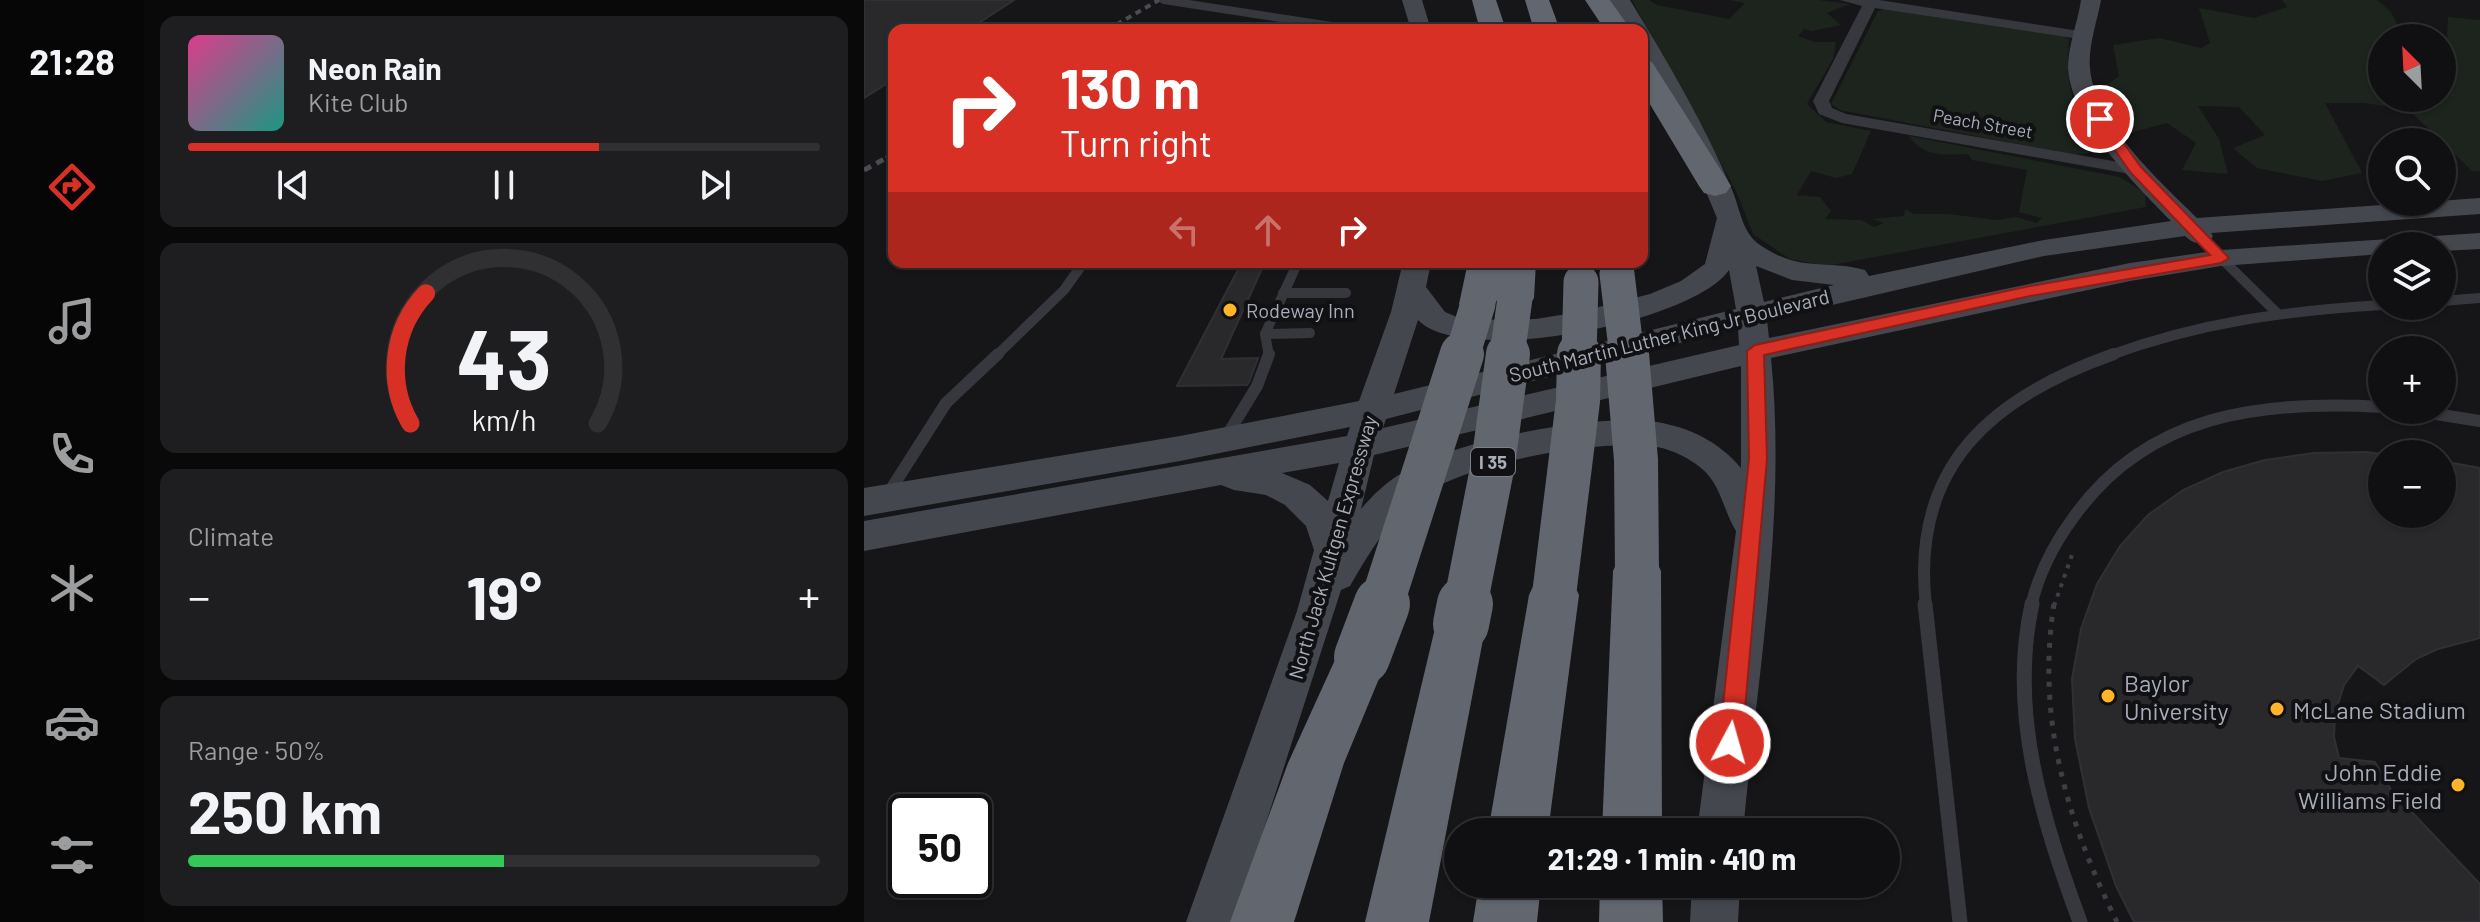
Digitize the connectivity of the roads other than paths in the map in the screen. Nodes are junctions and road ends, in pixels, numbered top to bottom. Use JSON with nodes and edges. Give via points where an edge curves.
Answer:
{"nodes":[{"id":1,"x":1163,"y":0,"type":"edge"},
{"id":2,"x":1412,"y":0,"type":"edge"},
{"id":3,"x":1484,"y":0,"type":"edge"},
{"id":4,"x":1537,"y":0,"type":"edge"},
{"id":5,"x":1597,"y":0,"type":"edge"},
{"id":6,"x":1620,"y":0,"type":"edge"},
{"id":7,"x":1847,"y":0,"type":"edge"},
{"id":8,"x":2091,"y":0,"type":"edge"},
{"id":9,"x":1871,"y":2,"type":"edge"},
{"id":10,"x":1319,"y":24,"type":"edge"},
{"id":11,"x":1419,"y":24,"type":"edge"},
{"id":12,"x":1491,"y":24,"type":"edge"},
{"id":13,"x":1545,"y":24,"type":"edge"},
{"id":14,"x":1614,"y":24,"type":"edge"},
{"id":15,"x":1634,"y":24,"type":"edge"},
{"id":16,"x":2086,"y":36,"type":"junction"},
{"id":17,"x":1648,"y":48,"type":"edge"},
{"id":18,"x":1648,"y":78,"type":"edge"},
{"id":19,"x":2136,"y":170,"type":"junction"},
{"id":20,"x":1719,"y":195,"type":"junction"},
{"id":21,"x":2480,"y":206,"type":"edge"},
{"id":22,"x":2190,"y":226,"type":"junction"},
{"id":23,"x":1737,"y":241,"type":"junction"},
{"id":24,"x":2480,"y":241,"type":"edge"},
{"id":25,"x":2456,"y":242,"type":"edge"},
{"id":26,"x":2368,"y":247,"type":"edge"},
{"id":27,"x":2221,"y":258,"type":"junction"},
{"id":28,"x":1080,"y":268,"type":"edge"},
{"id":29,"x":1295,"y":268,"type":"edge"},
{"id":30,"x":1599,"y":270,"type":"edge"},
{"id":31,"x":1923,"y":273,"type":"junction"},
{"id":32,"x":1415,"y":275,"type":"edge"},
{"id":33,"x":1499,"y":281,"type":"edge"},
{"id":34,"x":1283,"y":293,"type":"junction"},
{"id":35,"x":1346,"y":293,"type":"dead end"},
{"id":36,"x":2480,"y":298,"type":"edge"},
{"id":37,"x":2456,"y":300,"type":"edge"},
{"id":38,"x":2368,"y":306,"type":"edge"},
{"id":39,"x":2277,"y":313,"type":"junction"},
{"id":40,"x":1310,"y":333,"type":"dead end"},
{"id":41,"x":1754,"y":333,"type":"junction"},
{"id":42,"x":1265,"y":334,"type":"junction"},
{"id":43,"x":2368,"y":407,"type":"edge"},
{"id":44,"x":1371,"y":410,"type":"junction"},
{"id":45,"x":2456,"y":417,"type":"edge"},
{"id":46,"x":2480,"y":421,"type":"edge"},
{"id":47,"x":1225,"y":440,"type":"junction"},
{"id":48,"x":1360,"y":446,"type":"junction"},
{"id":49,"x":1193,"y":477,"type":"junction"},
{"id":50,"x":875,"y":500,"type":"edge"},
{"id":51,"x":1752,"y":535,"type":"junction"},
{"id":52,"x":864,"y":536,"type":"edge"},
{"id":53,"x":1332,"y":549,"type":"junction"},
{"id":54,"x":1316,"y":611,"type":"junction"},
{"id":55,"x":1520,"y":818,"type":"edge"},
{"id":56,"x":1632,"y":818,"type":"edge"},
{"id":57,"x":1722,"y":818,"type":"edge"},
{"id":58,"x":1508,"y":898,"type":"edge"},
{"id":59,"x":1631,"y":898,"type":"edge"},
{"id":60,"x":1715,"y":898,"type":"edge"},
{"id":61,"x":1210,"y":922,"type":"edge"},
{"id":62,"x":1262,"y":922,"type":"edge"},
{"id":63,"x":1397,"y":922,"type":"edge"},
{"id":64,"x":1505,"y":922,"type":"edge"},
{"id":65,"x":1631,"y":922,"type":"edge"},
{"id":66,"x":1714,"y":922,"type":"edge"},
{"id":67,"x":1960,"y":922,"type":"edge"},
{"id":68,"x":2080,"y":922,"type":"edge"}],
"edges":[{"from":1,"to":10,"type":"street"},
{"from":2,"to":11,"type":"main road"},
{"from":3,"to":12,"type":"highway"},
{"from":4,"to":13,"type":"highway"},
{"from":5,"to":14,"type":"highway"},
{"from":6,"to":15,"type":"main road"},
{"from":7,"to":9,"type":"street"},
{"from":8,"to":16,"type":"main road"},
{"from":9,"to":16,"type":"street"},
{"from":9,"to":19,"type":"street","name":"Peach Street","via":[[1821,101],[1825,111]]},
{"from":16,"to":19,"type":"main road","via":[[2079,69],[2090,102]]},
{"from":17,"to":20,"type":"main road"},
{"from":18,"to":20,"type":"highway"},
{"from":19,"to":22,"type":"main road"},
{"from":20,"to":23,"type":"main road"},
{"from":20,"to":32,"type":"main road","via":[[1728,229],[1713,272],[1691,288],[1648,304],[1561,325],[1485,333],[1441,323],[1426,311]]},
{"from":21,"to":22,"type":"main road","name":"South Martin Luther King Jr Boulevard"},
{"from":22,"to":27,"type":"main road"},
{"from":22,"to":31,"type":"main road","name":"South Martin Luther King Jr Boulevard"},
{"from":23,"to":31,"type":"main road","via":[[1761,261],[1807,275]]},
{"from":23,"to":41,"type":"main road"},
{"from":24,"to":25,"type":"main road","name":"South Martin Luther King Jr Boulevard"},
{"from":26,"to":27,"type":"main road","name":"South Martin Luther King Jr Boulevard"},
{"from":27,"to":39,"type":"lane"},
{"from":27,"to":41,"type":"main road","name":"South Martin Luther King Jr Boulevard"},
{"from":28,"to":50,"type":"lane","via":[[1064,290],[946,403]]},
{"from":29,"to":34,"type":"lane"},
{"from":30,"to":55,"type":"highway","bridge":true},
{"from":30,"to":56,"type":"highway","bridge":true,"via":[[1629,354],[1637,475]]},
{"from":31,"to":41,"type":"main road","name":"South Martin Luther King Jr Boulevard"},
{"from":32,"to":44,"type":"main road","name":"North Jack Kultgen Expressway"},
{"from":33,"to":62,"type":"highway","bridge":true,"via":[[1362,657],[1316,763]]},
{"from":33,"to":63,"type":"highway","number":"I 35","bridge":true,"via":[[1493,464]]},
{"from":34,"to":35,"type":"lane"},
{"from":34,"to":42,"type":"lane"},
{"from":36,"to":37,"type":"lane"},
{"from":38,"to":39,"type":"lane"},
{"from":39,"to":67,"type":"lane","via":[[2180,332],[2044,380],[1991,417],[1948,471],[1925,533],[1922,573]]},
{"from":40,"to":42,"type":"lane"},
{"from":41,"to":44,"type":"main road","name":"South Martin Luther King Jr Boulevard"},
{"from":41,"to":48,"type":"main road","name":"South Martin Luther King Jr Boulevard"},
{"from":41,"to":51,"type":"main road","via":[[1758,459]]},
{"from":42,"to":47,"type":"lane","via":[[1270,352]]},
{"from":43,"to":68,"type":"lane","via":[[2289,406],[2196,427],[2123,461],[2065,528],[2041,572],[2028,629],[2025,696],[2043,815]]},
{"from":44,"to":47,"type":"main road","name":"South Martin Luther King Jr Boulevard"},
{"from":44,"to":48,"type":"main road","name":"North Jack Kultgen Expressway"},
{"from":45,"to":46,"type":"lane"},
{"from":47,"to":50,"type":"main road","name":"South Martin Luther King Jr Boulevard"},
{"from":48,"to":49,"type":"main road","name":"South Martin Luther King Jr Boulevard"},
{"from":48,"to":53,"type":"main road","name":"North Jack Kultgen Expressway"},
{"from":49,"to":52,"type":"main road","name":"South Martin Luther King Jr Boulevard"},
{"from":49,"to":53,"type":"main road","via":[[1238,477],[1283,487],[1325,521]]},
{"from":51,"to":54,"type":"main road","via":[[1732,477],[1688,442],[1616,431],[1560,439],[1469,459],[1414,483],[1360,535]]},
{"from":51,"to":57,"type":"main road"},
{"from":53,"to":54,"type":"main road","name":"North Jack Kultgen Expressway"},
{"from":54,"to":61,"type":"main road","name":"North Jack Kultgen Expressway"},
{"from":58,"to":64,"type":"highway"},
{"from":59,"to":65,"type":"highway"},
{"from":60,"to":66,"type":"main road"}]}
